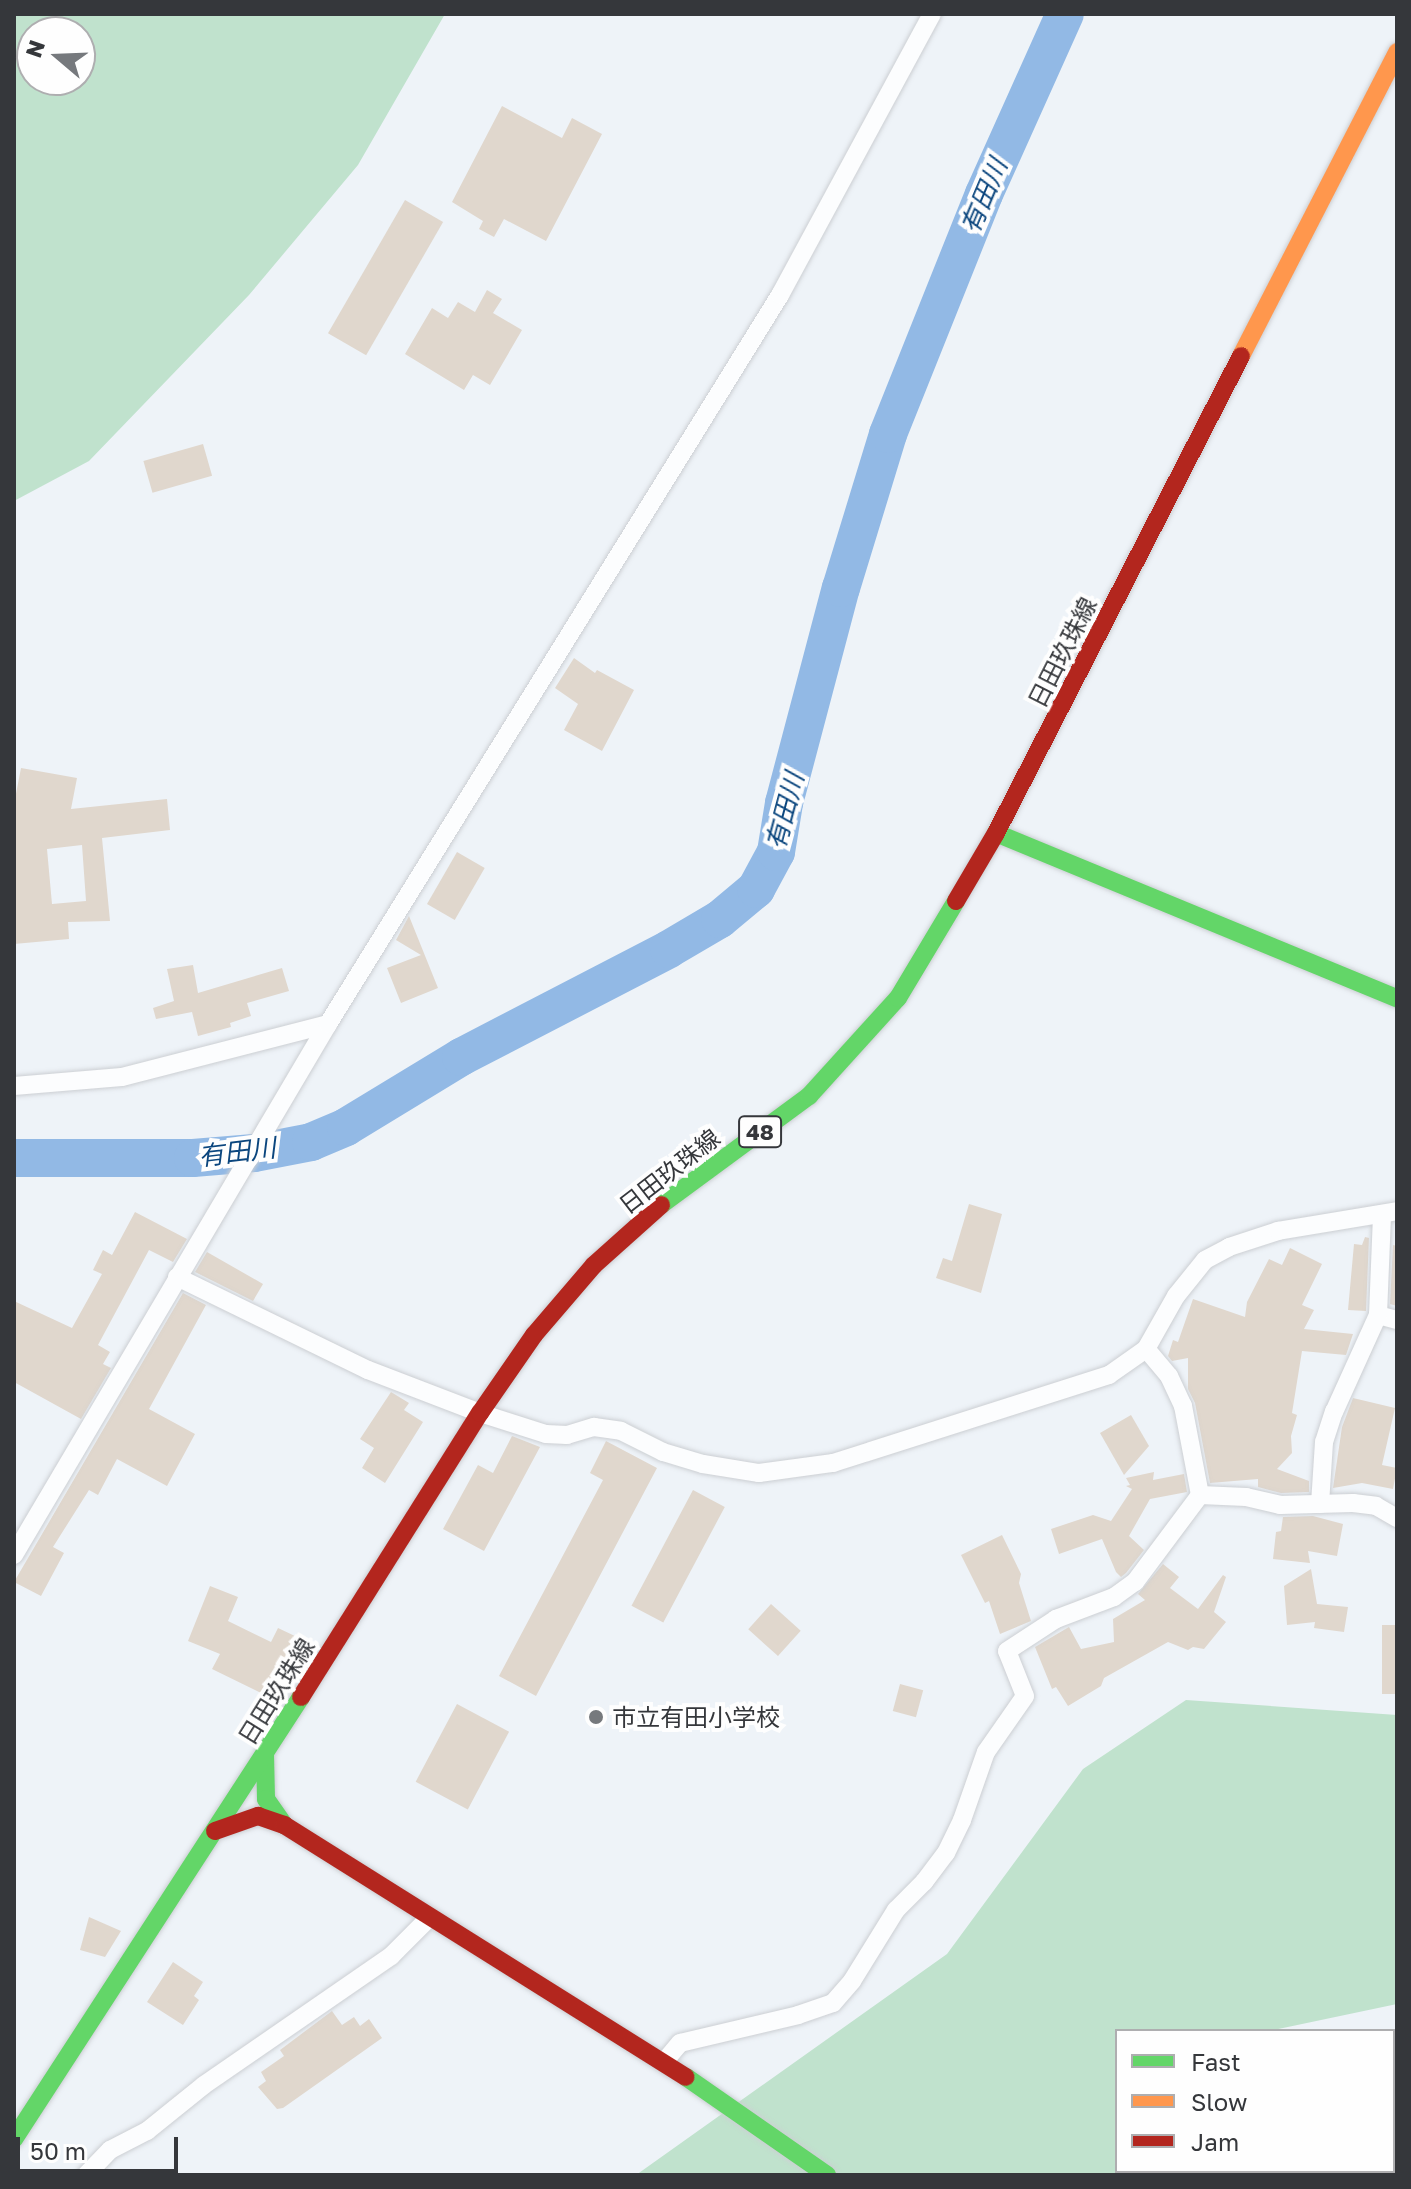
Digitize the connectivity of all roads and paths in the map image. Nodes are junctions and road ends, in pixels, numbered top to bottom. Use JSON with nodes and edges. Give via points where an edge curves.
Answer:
{"nodes":[{"id":1,"x":932,"y":14,"type":"edge"},
{"id":2,"x":1397,"y":52,"type":"edge"},
{"id":3,"x":996,"y":833,"type":"junction"},
{"id":4,"x":1397,"y":998,"type":"edge"},
{"id":5,"x":323,"y":1033,"type":"junction"},
{"id":6,"x":14,"y":1086,"type":"edge"},
{"id":7,"x":1389,"y":1212,"type":"edge"},
{"id":8,"x":177,"y":1277,"type":"junction"},
{"id":9,"x":1378,"y":1315,"type":"junction"},
{"id":10,"x":1397,"y":1320,"type":"edge"},
{"id":11,"x":1146,"y":1349,"type":"junction"},
{"id":12,"x":480,"y":1413,"type":"junction"},
{"id":13,"x":1200,"y":1495,"type":"junction"},
{"id":14,"x":1320,"y":1504,"type":"junction"},
{"id":15,"x":1397,"y":1518,"type":"edge"},
{"id":16,"x":14,"y":1555,"type":"edge"},
{"id":17,"x":265,"y":1754,"type":"junction"},
{"id":18,"x":284,"y":1825,"type":"junction"},
{"id":19,"x":215,"y":1831,"type":"junction"},
{"id":20,"x":429,"y":1918,"type":"junction"},
{"id":21,"x":664,"y":2062,"type":"junction"},
{"id":22,"x":14,"y":2139,"type":"edge"},
{"id":23,"x":86,"y":2175,"type":"edge"},
{"id":24,"x":827,"y":2175,"type":"edge"}],
"edges":[{"from":1,"to":5,"type":"street","via":[[780,295]]},
{"from":2,"to":3,"type":"main road","name":"日田玖珠線","number":"48"},
{"from":3,"to":4,"type":"main road"},
{"from":3,"to":12,"type":"main road","name":"日田玖珠線","number":"48","via":[[898,998],[858,1044],[809,1096],[648,1215],[594,1265],[534,1335]]},
{"from":5,"to":6,"type":"street","via":[[122,1077]]},
{"from":5,"to":8,"type":"street"},
{"from":7,"to":9,"type":"street"},
{"from":7,"to":11,"type":"street","via":[[1278,1231],[1205,1260],[1176,1296]]},
{"from":8,"to":12,"type":"street","via":[[368,1370]]},
{"from":8,"to":16,"type":"street"},
{"from":9,"to":10,"type":"street"},
{"from":9,"to":14,"type":"street","via":[[1324,1442]]},
{"from":11,"to":12,"type":"street","via":[[1109,1375],[833,1463],[759,1473],[663,1452],[621,1431],[594,1427],[567,1435],[546,1434]]},
{"from":11,"to":13,"type":"street","via":[[1169,1376],[1183,1406]]},
{"from":12,"to":17,"type":"main road","name":"日田玖珠線","number":"48"},
{"from":13,"to":14,"type":"street"},
{"from":13,"to":21,"type":"street","via":[[1135,1582],[1114,1597],[1056,1619],[1007,1651],[1025,1696],[986,1752],[946,1853],[896,1910],[833,2003],[680,2043]]},
{"from":14,"to":15,"type":"street","via":[[1376,1506]]},
{"from":17,"to":18,"type":"main road","via":[[266,1799]]},
{"from":17,"to":19,"type":"main road","name":"日田玖珠線","number":"48"},
{"from":18,"to":19,"type":"main road","via":[[258,1816]]},
{"from":18,"to":20,"type":"main road"},
{"from":19,"to":22,"type":"main road","name":"日田玖珠線","number":"48"},
{"from":20,"to":21,"type":"main road"},
{"from":20,"to":23,"type":"street","via":[[391,1956],[204,2085],[147,2131],[110,2150]]},
{"from":21,"to":24,"type":"main road"}]}
